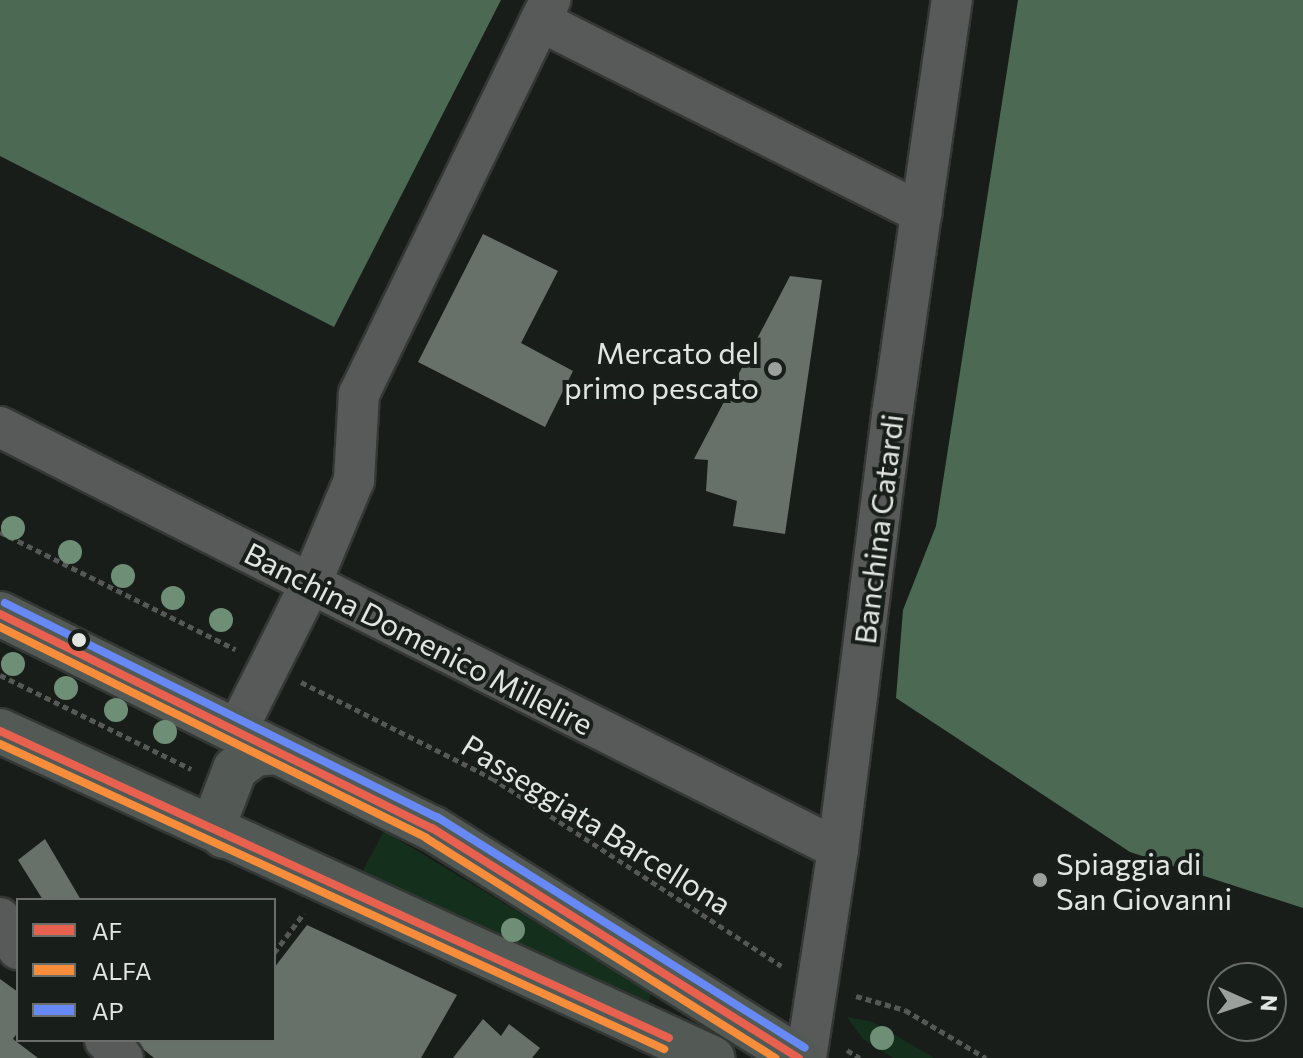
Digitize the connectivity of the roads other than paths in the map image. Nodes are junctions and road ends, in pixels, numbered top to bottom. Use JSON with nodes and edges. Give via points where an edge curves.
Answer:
{"nodes":[{"id":1,"x":952,"y":0,"type":"edge"},
{"id":2,"x":545,"y":10,"type":"edge"},
{"id":3,"x":921,"y":213,"type":"junction"},
{"id":4,"x":0,"y":427,"type":"edge"},
{"id":5,"x":311,"y":583,"type":"junction"},
{"id":6,"x":0,"y":614,"type":"edge"},
{"id":7,"x":220,"y":724,"type":"junction"},
{"id":8,"x":0,"y":731,"type":"edge"},
{"id":9,"x":277,"y":752,"type":"junction"},
{"id":10,"x":167,"y":810,"type":"junction"},
{"id":11,"x":224,"y":836,"type":"junction"},
{"id":12,"x":838,"y":849,"type":"junction"},
{"id":13,"x":0,"y":918,"type":"edge"},
{"id":14,"x":16,"y":946,"type":"edge"},
{"id":15,"x":665,"y":974,"type":"junction"},
{"id":16,"x":636,"y":1024,"type":"junction"},
{"id":17,"x":107,"y":1042,"type":"edge"},
{"id":18,"x":123,"y":1058,"type":"edge"},
{"id":19,"x":712,"y":1058,"type":"edge"},
{"id":20,"x":799,"y":1058,"type":"edge"},
{"id":21,"x":806,"y":1058,"type":"edge"}],
"edges":[{"from":1,"to":3,"type":"street","name":"Banchina Catardi"},
{"from":2,"to":3,"type":"street"},
{"from":2,"to":5,"type":"street","via":[[359,394],[354,480]]},
{"from":3,"to":12,"type":"street","name":"Banchina Catardi"},
{"from":4,"to":5,"type":"street","name":"Banchina Domenico Millelire"},
{"from":5,"to":7,"type":"street","via":[[270,666]]},
{"from":5,"to":12,"type":"street","name":"Banchina Domenico Millelire"},
{"from":6,"to":7,"type":"main road"},
{"from":7,"to":9,"type":"main road"},
{"from":7,"to":10,"type":"main road","via":[[214,753],[193,799],[182,809]]},
{"from":8,"to":10,"type":"main road"},
{"from":9,"to":11,"type":"main road","via":[[255,754],[235,769],[214,824]]},
{"from":9,"to":15,"type":"main road","via":[[432,828]]},
{"from":10,"to":11,"type":"main road"},
{"from":11,"to":16,"type":"main road"},
{"from":12,"to":21,"type":"street","name":"Banchina Catardi"},
{"from":13,"to":14,"type":"street"},
{"from":15,"to":16,"type":"main road","via":[[671,995],[668,1007],[661,1019]]},
{"from":15,"to":20,"type":"main road"},
{"from":16,"to":19,"type":"main road"},
{"from":17,"to":18,"type":"street"}]}
